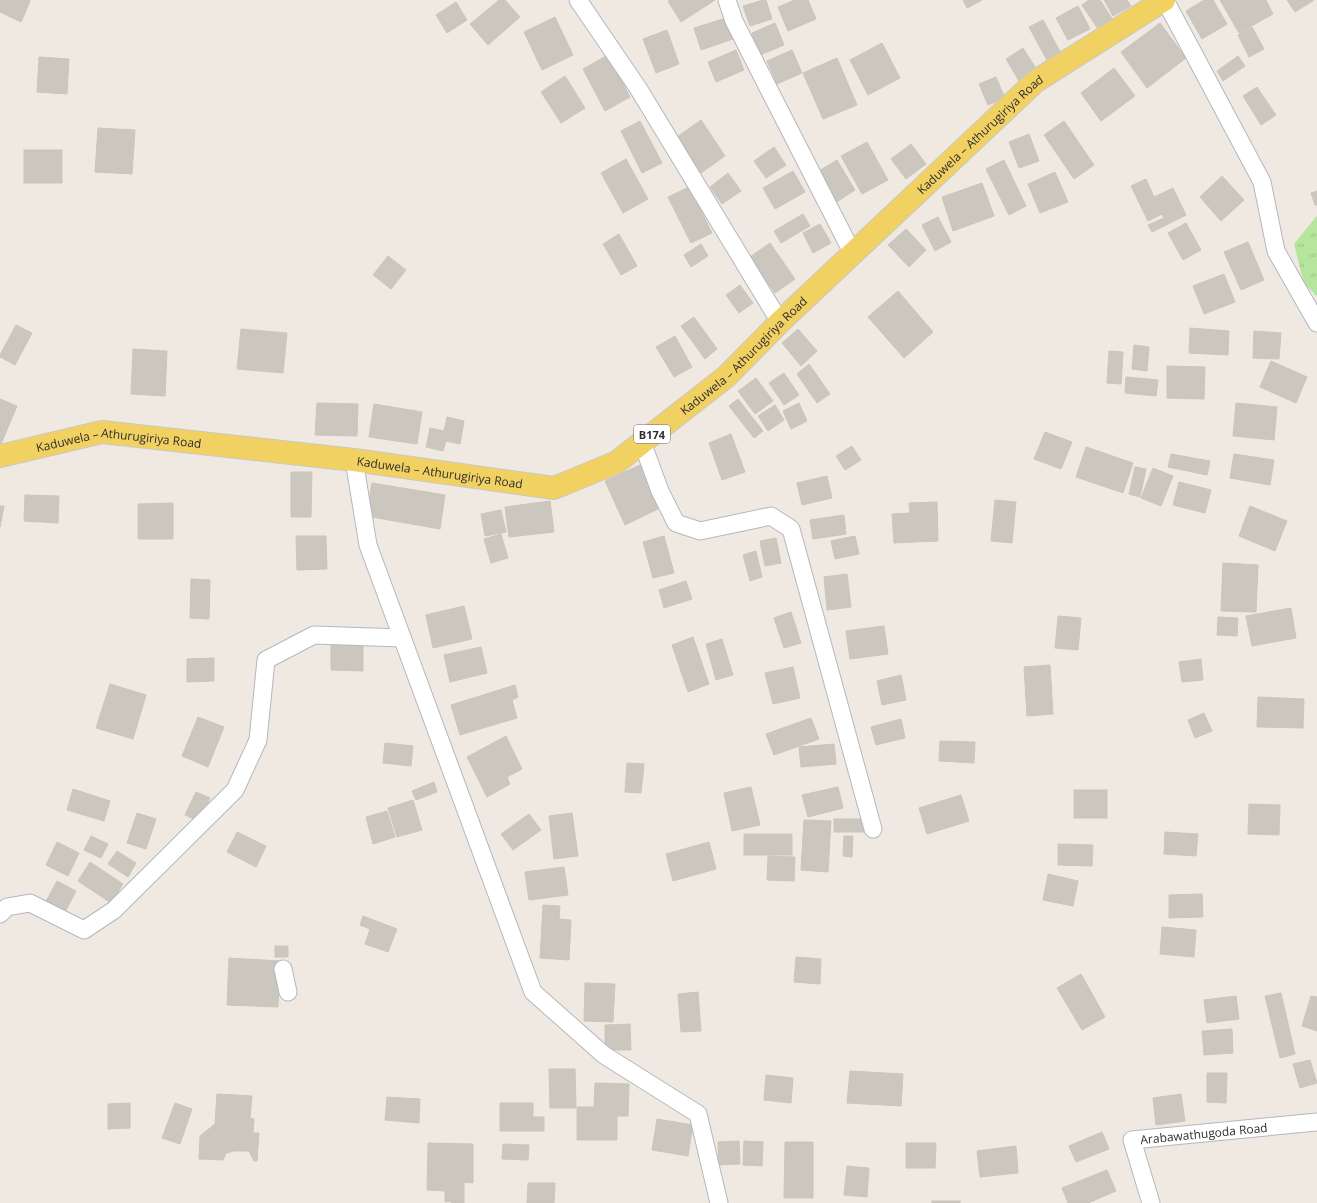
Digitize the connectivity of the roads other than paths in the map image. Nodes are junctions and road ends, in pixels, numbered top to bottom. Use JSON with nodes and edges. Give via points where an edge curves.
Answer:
{"nodes":[{"id":1,"x":578,"y":0,"type":"edge"},
{"id":2,"x":727,"y":0,"type":"edge"},
{"id":3,"x":1154,"y":3,"type":"edge"},
{"id":4,"x":852,"y":254,"type":"junction"},
{"id":5,"x":780,"y":322,"type":"junction"},
{"id":6,"x":1317,"y":323,"type":"edge"},
{"id":7,"x":642,"y":442,"type":"junction"},
{"id":8,"x":0,"y":456,"type":"edge"},
{"id":9,"x":354,"y":460,"type":"junction"},
{"id":10,"x":402,"y":638,"type":"junction"},
{"id":11,"x":873,"y":829,"type":"dead end"},
{"id":12,"x":0,"y":914,"type":"edge"},
{"id":13,"x":283,"y":969,"type":"dead end"},
{"id":14,"x":288,"y":992,"type":"dead end"},
{"id":15,"x":1317,"y":1122,"type":"edge"},
{"id":16,"x":719,"y":1203,"type":"edge"},
{"id":17,"x":1151,"y":1203,"type":"edge"}],
"edges":[{"from":1,"to":5,"type":"street","via":[[638,88]]},
{"from":2,"to":4,"type":"street","via":[[734,21]]},
{"from":3,"to":4,"type":"main road","name":"Kaduwela – Athurugiriya Road","number":"B174","via":[[1036,81]]},
{"from":3,"to":6,"type":"street","via":[[1262,182],[1276,251]]},
{"from":4,"to":5,"type":"main road","name":"Kaduwela – Athurugiriya Road","number":"B174"},
{"from":5,"to":7,"type":"main road","name":"Kaduwela – Athurugiriya Road","number":"B174","via":[[727,376]]},
{"from":7,"to":9,"type":"main road","name":"Kaduwela – Athurugiriya Road","number":"B174","via":[[617,462],[554,488]]},
{"from":7,"to":11,"type":"street","via":[[660,491],[676,523],[700,532],[771,516],[791,529]]},
{"from":8,"to":9,"type":"main road","name":"Kaduwela – Athurugiriya Road","number":"B174","via":[[102,432]]},
{"from":9,"to":10,"type":"street","via":[[368,545]]},
{"from":10,"to":12,"type":"street","via":[[314,635],[266,660],[258,740],[235,790],[114,910],[84,930],[30,903],[8,907]]},
{"from":10,"to":16,"type":"street","via":[[533,992],[604,1055],[698,1114]]},
{"from":13,"to":14,"type":"street"},
{"from":15,"to":17,"type":"street","name":"Arabawathugoda Road","via":[[1132,1140]]}]}
